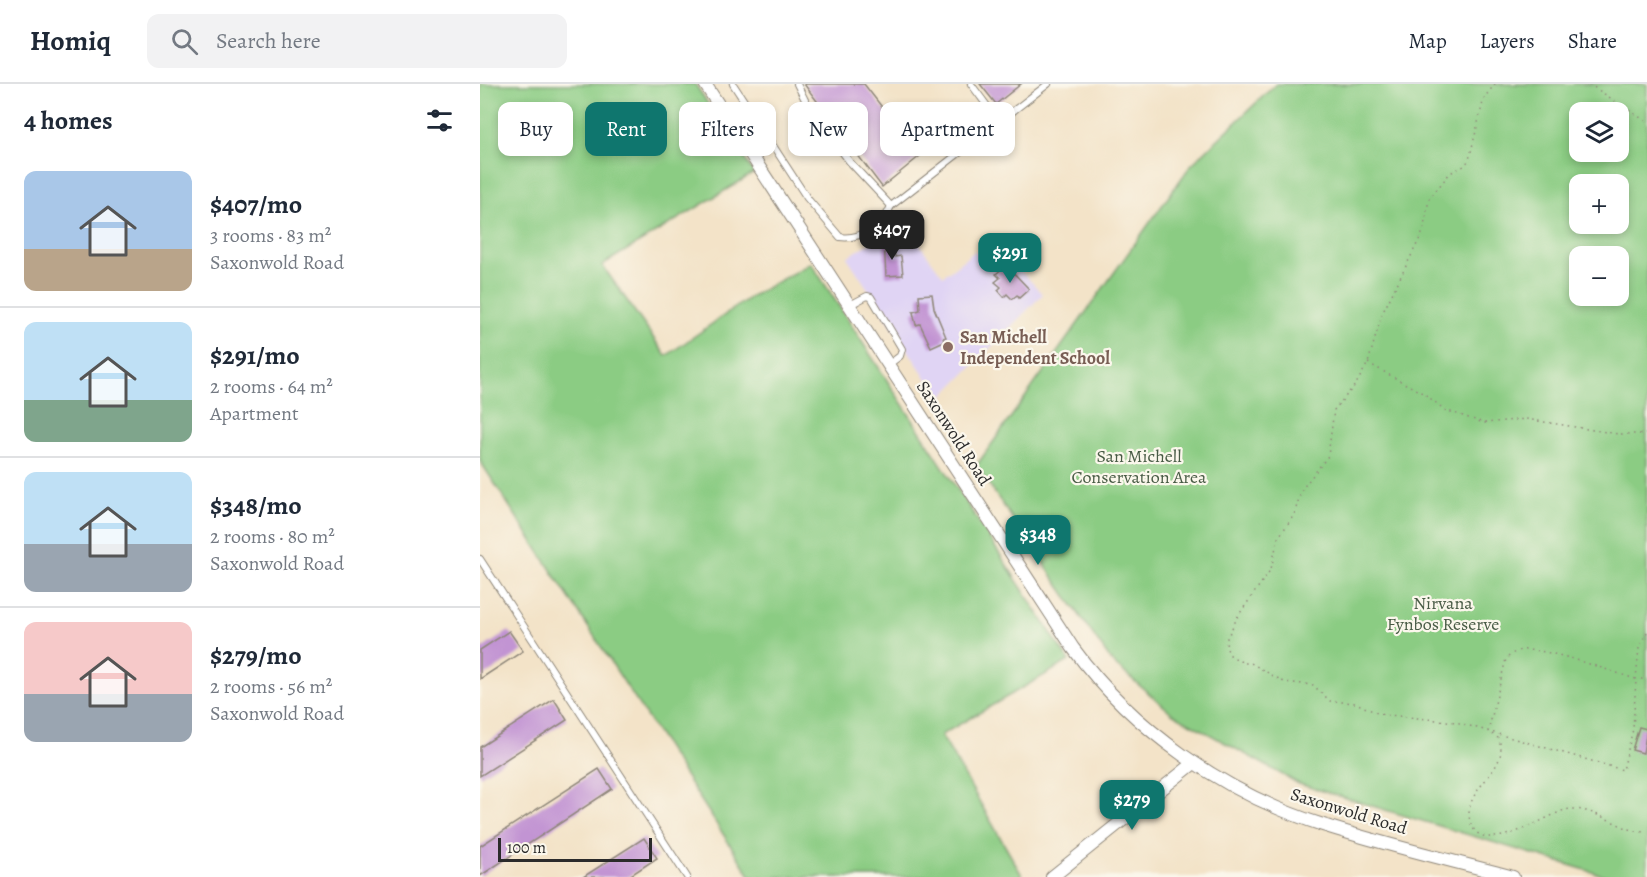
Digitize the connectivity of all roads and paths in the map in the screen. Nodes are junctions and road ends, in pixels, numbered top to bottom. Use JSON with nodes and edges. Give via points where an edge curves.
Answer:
{"nodes":[{"id":1,"x":705,"y":84,"type":"edge"},
{"id":2,"x":733,"y":84,"type":"edge"},
{"id":3,"x":797,"y":84,"type":"edge"},
{"id":4,"x":970,"y":84,"type":"edge"},
{"id":5,"x":1048,"y":84,"type":"edge"},
{"id":6,"x":1495,"y":84,"type":"edge"},
{"id":7,"x":1588,"y":84,"type":"edge"},
{"id":8,"x":984,"y":102,"type":"edge"},
{"id":9,"x":1015,"y":110,"type":"edge"},
{"id":10,"x":1647,"y":122,"type":"edge"},
{"id":11,"x":955,"y":156,"type":"edge"},
{"id":12,"x":891,"y":206,"type":"junction"},
{"id":13,"x":849,"y":305,"type":"junction"},
{"id":14,"x":1368,"y":363,"type":"junction"},
{"id":15,"x":888,"y":365,"type":"junction"},
{"id":16,"x":1647,"y":434,"type":"edge"},
{"id":17,"x":480,"y":559,"type":"edge"},
{"id":18,"x":1647,"y":632,"type":"edge"},
{"id":19,"x":1636,"y":679,"type":"junction"},
{"id":20,"x":1647,"y":679,"type":"edge"},
{"id":21,"x":1488,"y":732,"type":"junction"},
{"id":22,"x":1194,"y":763,"type":"junction"},
{"id":23,"x":1647,"y":831,"type":"edge"},
{"id":24,"x":687,"y":877,"type":"edge"},
{"id":25,"x":1052,"y":877,"type":"edge"},
{"id":26,"x":1513,"y":877,"type":"edge"}],
"edges":[{"from":1,"to":13,"type":"street","name":"Saxonwold Road"},
{"from":2,"to":12,"type":"lane","via":[[807,198],[840,237],[867,231],[886,217]]},
{"from":3,"to":12,"type":"lane","via":[[808,106],[849,161]]},
{"from":4,"to":8,"type":"lane"},
{"from":5,"to":9,"type":"lane"},
{"from":6,"to":14,"type":"path","via":[[1484,98],[1469,160],[1450,173],[1429,199],[1423,232],[1382,314]]},
{"from":7,"to":10,"type":"path"},
{"from":11,"to":12,"type":"lane"},
{"from":13,"to":15,"type":"street","name":"Saxonwold Road"},
{"from":13,"to":15,"type":"lane","via":[[871,297],[902,349],[900,356]]},
{"from":14,"to":16,"type":"path","via":[[1426,394],[1445,410],[1484,423],[1526,419],[1618,434]]},
{"from":14,"to":21,"type":"path","via":[[1334,410],[1328,456],[1302,489],[1294,515],[1278,538],[1271,569],[1238,616],[1226,647],[1230,655],[1243,663],[1251,663],[1284,682],[1313,685],[1330,701],[1356,703],[1379,714],[1456,722]]},
{"from":15,"to":22,"type":"street","name":"Saxonwold Road","via":[[1093,676],[1152,731]]},
{"from":17,"to":24,"type":"lane"},
{"from":18,"to":19,"type":"path","via":[[1639,648]]},
{"from":19,"to":20,"type":"path"},
{"from":19,"to":21,"type":"path","via":[[1546,653],[1525,649],[1513,652],[1506,659]]},
{"from":19,"to":21,"type":"path","via":[[1633,729],[1623,770]]},
{"from":21,"to":23,"type":"path","via":[[1498,738],[1502,752],[1471,803],[1471,824],[1477,833],[1488,837],[1513,833],[1565,810],[1578,809],[1605,817],[1633,832]]},
{"from":22,"to":25,"type":"street"},
{"from":22,"to":26,"type":"street","name":"Saxonwold Road","via":[[1275,807],[1322,825]]}]}
